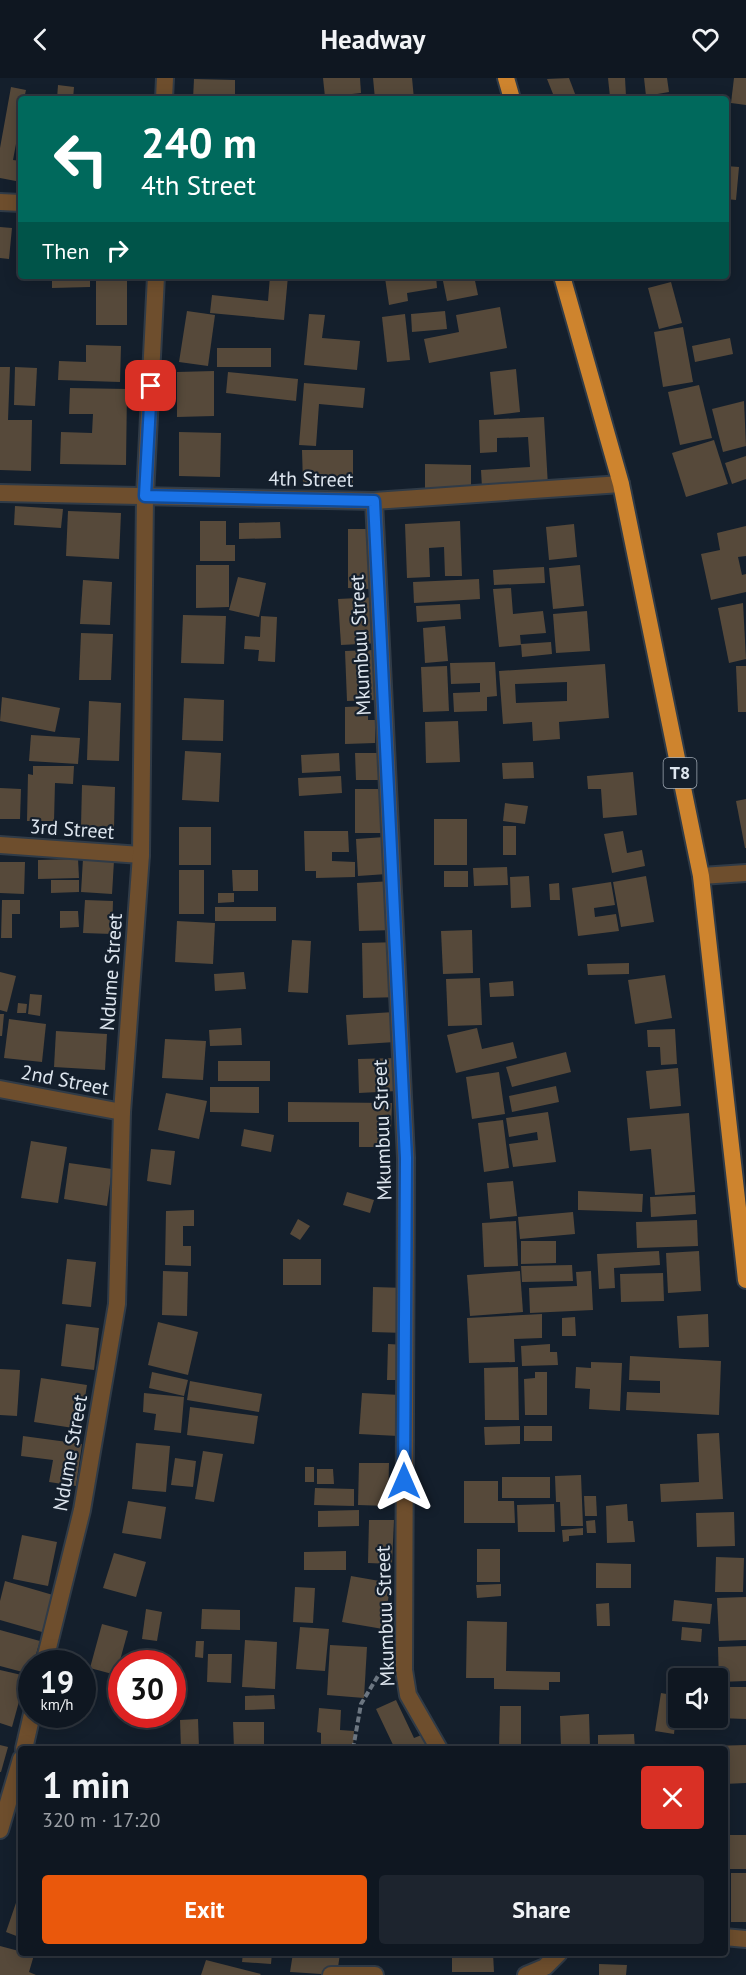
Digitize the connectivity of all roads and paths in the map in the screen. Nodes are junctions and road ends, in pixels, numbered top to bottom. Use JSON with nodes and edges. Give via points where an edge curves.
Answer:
{"nodes":[{"id":1,"x":165,"y":78,"type":"edge"},
{"id":2,"x":506,"y":78,"type":"edge"},
{"id":3,"x":164,"y":96,"type":"edge"},
{"id":4,"x":511,"y":96,"type":"edge"},
{"id":5,"x":0,"y":202,"type":"edge"},
{"id":6,"x":18,"y":203,"type":"edge"},
{"id":7,"x":156,"y":279,"type":"edge"},
{"id":8,"x":563,"y":279,"type":"edge"},
{"id":9,"x":621,"y":484,"type":"junction"},
{"id":10,"x":0,"y":492,"type":"edge"},
{"id":11,"x":145,"y":496,"type":"junction"},
{"id":12,"x":374,"y":501,"type":"junction"},
{"id":13,"x":0,"y":845,"type":"edge"},
{"id":14,"x":141,"y":855,"type":"junction"},
{"id":15,"x":746,"y":873,"type":"edge"},
{"id":16,"x":701,"y":876,"type":"junction"},
{"id":17,"x":0,"y":1089,"type":"edge"},
{"id":18,"x":122,"y":1112,"type":"junction"},
{"id":19,"x":746,"y":1280,"type":"edge"},
{"id":20,"x":403,"y":1645,"type":"junction"},
{"id":21,"x":47,"y":1650,"type":"edge"},
{"id":22,"x":29,"y":1728,"type":"edge"},
{"id":23,"x":25,"y":1746,"type":"edge"},
{"id":24,"x":354,"y":1746,"type":"edge"},
{"id":25,"x":437,"y":1746,"type":"edge"},
{"id":26,"x":18,"y":1769,"type":"edge"},
{"id":27,"x":0,"y":1830,"type":"edge"},
{"id":28,"x":728,"y":1937,"type":"edge"},
{"id":29,"x":746,"y":1939,"type":"edge"},
{"id":30,"x":557,"y":1956,"type":"edge"},
{"id":31,"x":545,"y":1971,"type":"edge"},
{"id":32,"x":331,"y":1975,"type":"edge"},
{"id":33,"x":375,"y":1975,"type":"edge"},
{"id":34,"x":526,"y":1975,"type":"edge"}],
"edges":[{"from":1,"to":3,"type":"street"},
{"from":2,"to":4,"type":"highway"},
{"from":5,"to":6,"type":"street"},
{"from":7,"to":11,"type":"street","name":"Ndume Street"},
{"from":8,"to":9,"type":"highway","number":"T8"},
{"from":9,"to":12,"type":"street","name":"4th Street"},
{"from":9,"to":16,"type":"highway","number":"T8"},
{"from":10,"to":11,"type":"street","name":"4th Street"},
{"from":11,"to":12,"type":"street","name":"4th Street"},
{"from":11,"to":14,"type":"street","name":"Ndume Street"},
{"from":12,"to":20,"type":"street","name":"Mkumbuu Street","via":[[406,1158]]},
{"from":13,"to":14,"type":"street","name":"3rd Street"},
{"from":14,"to":18,"type":"street","name":"Ndume Street"},
{"from":15,"to":16,"type":"street"},
{"from":16,"to":19,"type":"highway","number":"T8"},
{"from":17,"to":18,"type":"street","name":"2nd Street"},
{"from":18,"to":21,"type":"street","name":"Ndume Street","via":[[117,1304],[82,1510]]},
{"from":20,"to":24,"type":"path","via":[[382,1669],[361,1704]]},
{"from":20,"to":25,"type":"street","name":"Mkumbuu Street","via":[[408,1695]]},
{"from":22,"to":23,"type":"street"},
{"from":26,"to":27,"type":"street"},
{"from":28,"to":29,"type":"street"},
{"from":30,"to":31,"type":"street"},
{"from":31,"to":34,"type":"street"},
{"from":32,"to":33,"type":"street"}]}
